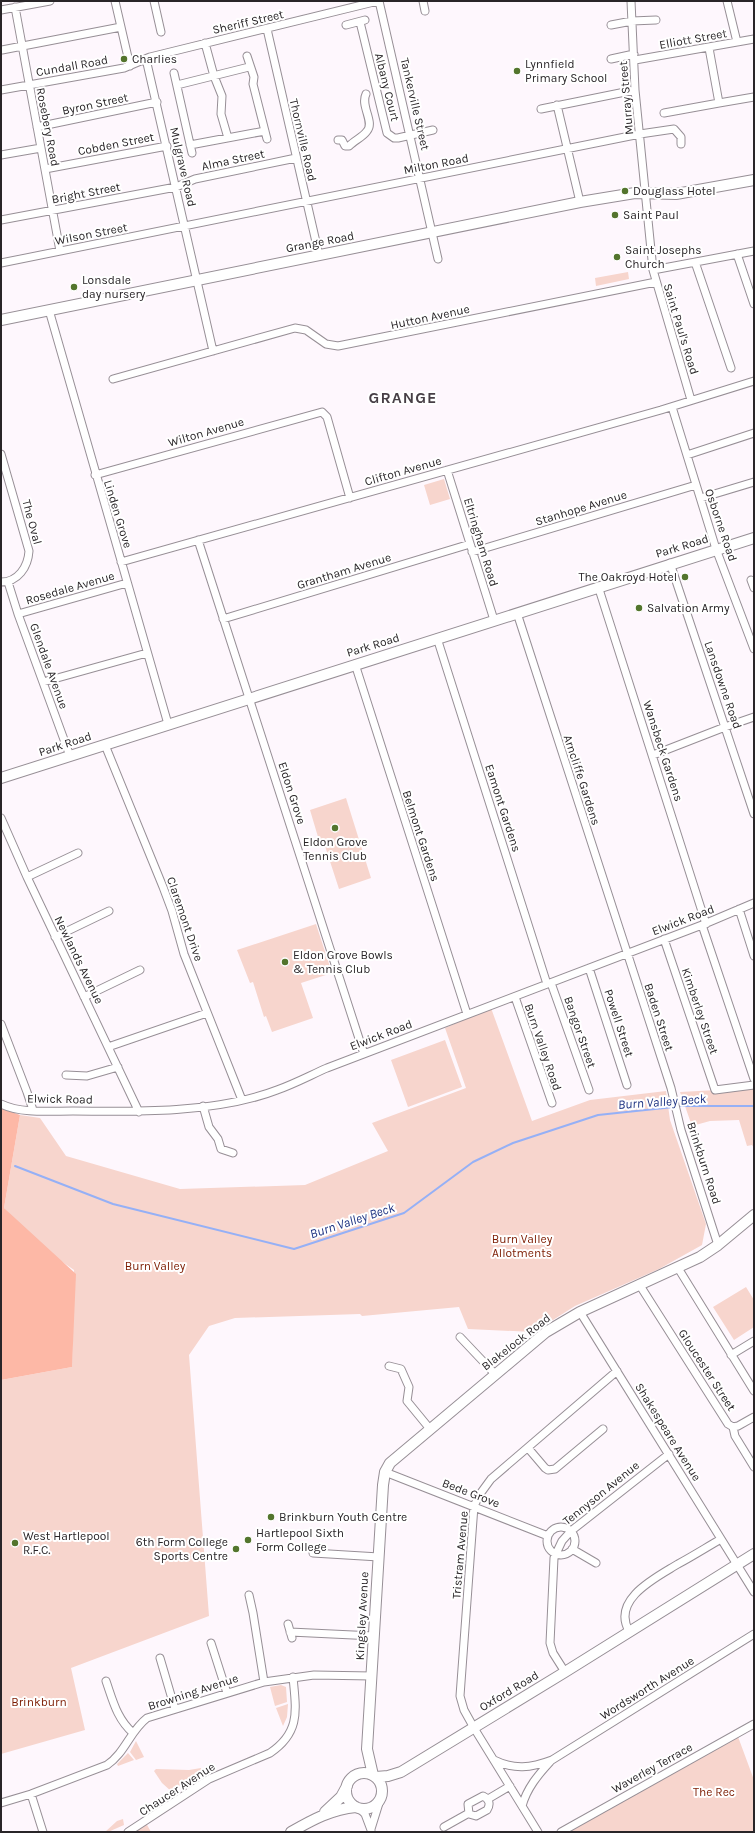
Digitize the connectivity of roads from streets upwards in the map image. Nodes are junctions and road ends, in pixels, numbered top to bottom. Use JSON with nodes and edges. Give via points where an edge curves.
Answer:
{"nodes":[{"id":1,"x":50,"y":1,"type":"edge"},
{"id":2,"x":115,"y":1,"type":"edge"},
{"id":3,"x":154,"y":1,"type":"edge"},
{"id":4,"x":378,"y":1,"type":"edge"},
{"id":5,"x":423,"y":1,"type":"edge"},
{"id":6,"x":631,"y":1,"type":"edge"},
{"id":7,"x":727,"y":1,"type":"edge"},
{"id":8,"x":15,"y":7,"type":"junction"},
{"id":9,"x":1,"y":10,"type":"edge"},
{"id":10,"x":425,"y":11,"type":"dead end"},
{"id":11,"x":656,"y":20,"type":"dead end"},
{"id":12,"x":632,"y":21,"type":"junction"},
{"id":13,"x":346,"y":25,"type":"dead end"},
{"id":14,"x":611,"y":25,"type":"dead end"},
{"id":15,"x":121,"y":28,"type":"junction"},
{"id":16,"x":267,"y":29,"type":"junction"},
{"id":17,"x":161,"y":32,"type":"dead end"},
{"id":18,"x":754,"y":39,"type":"edge"},
{"id":19,"x":737,"y":42,"type":"junction"},
{"id":20,"x":205,"y":43,"type":"junction"},
{"id":21,"x":22,"y":46,"type":"junction"},
{"id":22,"x":709,"y":48,"type":"junction"},
{"id":23,"x":2,"y":50,"type":"edge"},
{"id":24,"x":246,"y":56,"type":"dead end"},
{"id":25,"x":634,"y":57,"type":"junction"},
{"id":26,"x":146,"y":59,"type":"junction"},
{"id":27,"x":611,"y":59,"type":"dead end"},
{"id":28,"x":130,"y":66,"type":"junction"},
{"id":29,"x":249,"y":66,"type":"junction"},
{"id":30,"x":174,"y":73,"type":"dead end"},
{"id":31,"x":214,"y":76,"type":"junction"},
{"id":32,"x":29,"y":85,"type":"junction"},
{"id":33,"x":177,"y":85,"type":"junction"},
{"id":34,"x":1,"y":90,"type":"edge"},
{"id":35,"x":636,"y":90,"type":"junction"},
{"id":36,"x":366,"y":94,"type":"dead end"},
{"id":37,"x":754,"y":97,"type":"edge"},
{"id":38,"x":157,"y":102,"type":"junction"},
{"id":39,"x":719,"y":103,"type":"junction"},
{"id":40,"x":557,"y":105,"type":"junction"},
{"id":41,"x":541,"y":109,"type":"dead end"},
{"id":42,"x":381,"y":111,"type":"junction"},
{"id":43,"x":664,"y":113,"type":"dead end"},
{"id":44,"x":367,"y":114,"type":"junction"},
{"id":45,"x":37,"y":127,"type":"junction"},
{"id":46,"x":265,"y":130,"type":"junction"},
{"id":47,"x":433,"y":130,"type":"dead end"},
{"id":48,"x":640,"y":134,"type":"junction"},
{"id":49,"x":411,"y":135,"type":"junction"},
{"id":50,"x":228,"y":138,"type":"junction"},
{"id":51,"x":267,"y":139,"type":"dead end"},
{"id":52,"x":338,"y":140,"type":"dead end"},
{"id":53,"x":681,"y":144,"type":"dead end"},
{"id":54,"x":190,"y":145,"type":"junction"},
{"id":55,"x":167,"y":146,"type":"junction"},
{"id":56,"x":41,"y":148,"type":"junction"},
{"id":57,"x":568,"y":149,"type":"junction"},
{"id":58,"x":192,"y":153,"type":"dead end"},
{"id":59,"x":1,"y":155,"type":"edge"},
{"id":60,"x":296,"y":158,"type":"junction"},
{"id":61,"x":45,"y":169,"type":"junction"},
{"id":62,"x":421,"y":178,"type":"junction"},
{"id":63,"x":754,"y":180,"type":"edge"},
{"id":64,"x":176,"y":187,"type":"junction"},
{"id":65,"x":645,"y":193,"type":"junction"},
{"id":66,"x":306,"y":200,"type":"junction"},
{"id":67,"x":580,"y":202,"type":"junction"},
{"id":68,"x":52,"y":210,"type":"junction"},
{"id":69,"x":1,"y":220,"type":"edge"},
{"id":70,"x":185,"y":226,"type":"junction"},
{"id":71,"x":433,"y":232,"type":"junction"},
{"id":72,"x":60,"y":251,"type":"junction"},
{"id":73,"x":754,"y":251,"type":"edge"},
{"id":74,"x":737,"y":254,"type":"junction"},
{"id":75,"x":319,"y":255,"type":"junction"},
{"id":76,"x":438,"y":259,"type":"dead end"},
{"id":77,"x":695,"y":262,"type":"junction"},
{"id":78,"x":1,"y":263,"type":"edge"},
{"id":79,"x":653,"y":270,"type":"junction"},
{"id":80,"x":197,"y":280,"type":"junction"},
{"id":81,"x":656,"y":282,"type":"junction"},
{"id":82,"x":754,"y":304,"type":"edge"},
{"id":83,"x":49,"y":310,"type":"junction"},
{"id":84,"x":1,"y":320,"type":"edge"},
{"id":85,"x":213,"y":351,"type":"junction"},
{"id":86,"x":731,"y":368,"type":"dead end"},
{"id":87,"x":113,"y":379,"type":"dead end"},
{"id":88,"x":754,"y":381,"type":"edge"},
{"id":89,"x":691,"y":400,"type":"junction"},
{"id":90,"x":672,"y":407,"type":"junction"},
{"id":91,"x":754,"y":434,"type":"edge"},
{"id":92,"x":1,"y":454,"type":"edge"},
{"id":93,"x":687,"y":455,"type":"junction"},
{"id":94,"x":447,"y":470,"type":"junction"},
{"id":95,"x":95,"y":474,"type":"junction"},
{"id":96,"x":754,"y":482,"type":"edge"},
{"id":97,"x":696,"y":485,"type":"junction"},
{"id":98,"x":350,"y":498,"type":"junction"},
{"id":99,"x":701,"y":498,"type":"junction"},
{"id":100,"x":754,"y":539,"type":"edge"},
{"id":101,"x":198,"y":540,"type":"junction"},
{"id":102,"x":470,"y":544,"type":"junction"},
{"id":103,"x":716,"y":549,"type":"junction"},
{"id":104,"x":472,"y":552,"type":"junction"},
{"id":105,"x":121,"y":562,"type":"junction"},
{"id":106,"x":670,"y":563,"type":"junction"},
{"id":107,"x":751,"y":580,"type":"dead end"},
{"id":108,"x":5,"y":582,"type":"edge"},
{"id":109,"x":127,"y":583,"type":"junction"},
{"id":110,"x":598,"y":586,"type":"junction"},
{"id":111,"x":754,"y":588,"type":"edge"},
{"id":112,"x":517,"y":613,"type":"junction"},
{"id":113,"x":18,"y":614,"type":"junction"},
{"id":114,"x":224,"y":619,"type":"junction"},
{"id":115,"x":494,"y":620,"type":"junction"},
{"id":116,"x":437,"y":638,"type":"junction"},
{"id":117,"x":754,"y":649,"type":"edge"},
{"id":118,"x":147,"y":653,"type":"junction"},
{"id":119,"x":355,"y":664,"type":"junction"},
{"id":120,"x":43,"y":682,"type":"junction"},
{"id":121,"x":250,"y":698,"type":"junction"},
{"id":122,"x":754,"y":717,"type":"edge"},
{"id":123,"x":168,"y":724,"type":"junction"},
{"id":124,"x":725,"y":727,"type":"junction"},
{"id":125,"x":104,"y":745,"type":"junction"},
{"id":126,"x":653,"y":755,"type":"junction"},
{"id":127,"x":70,"y":756,"type":"junction"},
{"id":128,"x":1,"y":778,"type":"edge"},
{"id":129,"x":754,"y":814,"type":"edge"},
{"id":130,"x":1,"y":818,"type":"edge"},
{"id":131,"x":78,"y":853,"type":"dead end"},
{"id":132,"x":27,"y":877,"type":"junction"},
{"id":133,"x":754,"y":903,"type":"edge"},
{"id":134,"x":739,"y":910,"type":"junction"},
{"id":135,"x":109,"y":911,"type":"dead end"},
{"id":136,"x":704,"y":924,"type":"junction"},
{"id":137,"x":55,"y":937,"type":"junction"},
{"id":138,"x":664,"y":939,"type":"junction"},
{"id":139,"x":627,"y":954,"type":"junction"},
{"id":140,"x":754,"y":956,"type":"edge"},
{"id":141,"x":590,"y":968,"type":"junction"},
{"id":142,"x":140,"y":970,"type":"dead end"},
{"id":143,"x":549,"y":983,"type":"junction"},
{"id":144,"x":84,"y":997,"type":"junction"},
{"id":145,"x":515,"y":997,"type":"junction"},
{"id":146,"x":207,"y":1013,"type":"junction"},
{"id":147,"x":467,"y":1014,"type":"junction"},
{"id":148,"x":1,"y":1024,"type":"edge"},
{"id":149,"x":108,"y":1047,"type":"junction"},
{"id":150,"x":364,"y":1054,"type":"junction"},
{"id":151,"x":71,"y":1067,"type":"dead end"},
{"id":152,"x":118,"y":1067,"type":"junction"},
{"id":153,"x":66,"y":1075,"type":"dead end"},
{"id":154,"x":74,"y":1075,"type":"junction"},
{"id":155,"x":754,"y":1079,"type":"edge"},
{"id":156,"x":627,"y":1085,"type":"dead end"},
{"id":157,"x":754,"y":1085,"type":"edge"},
{"id":158,"x":671,"y":1088,"type":"joint"},
{"id":159,"x":589,"y":1090,"type":"dead end"},
{"id":160,"x":242,"y":1100,"type":"junction"},
{"id":161,"x":552,"y":1103,"type":"dead end"},
{"id":162,"x":1,"y":1104,"type":"edge"},
{"id":163,"x":203,"y":1106,"type":"junction"},
{"id":164,"x":33,"y":1110,"type":"junction"},
{"id":165,"x":139,"y":1112,"type":"junction"},
{"id":166,"x":233,"y":1153,"type":"dead end"},
{"id":167,"x":754,"y":1215,"type":"edge"},
{"id":168,"x":718,"y":1246,"type":"junction"},
{"id":169,"x":678,"y":1268,"type":"junction"},
{"id":170,"x":639,"y":1284,"type":"junction"},
{"id":171,"x":580,"y":1312,"type":"junction"},
{"id":172,"x":460,"y":1337,"type":"dead end"},
{"id":173,"x":754,"y":1341,"type":"edge"},
{"id":174,"x":731,"y":1355,"type":"junction"},
{"id":175,"x":389,"y":1366,"type":"dead end"},
{"id":176,"x":617,"y":1372,"type":"junction"},
{"id":177,"x":495,"y":1374,"type":"junction"},
{"id":178,"x":754,"y":1391,"type":"edge"},
{"id":179,"x":754,"y":1417,"type":"edge"},
{"id":180,"x":733,"y":1427,"type":"junction"},
{"id":181,"x":430,"y":1429,"type":"junction"},
{"id":182,"x":603,"y":1429,"type":"dead end"},
{"id":183,"x":528,"y":1448,"type":"junction"},
{"id":184,"x":669,"y":1454,"type":"junction"},
{"id":185,"x":754,"y":1467,"type":"edge"},
{"id":186,"x":385,"y":1472,"type":"junction"},
{"id":187,"x":474,"y":1506,"type":"junction"},
{"id":188,"x":571,"y":1531,"type":"junction"},
{"id":189,"x":548,"y":1536,"type":"junction"},
{"id":190,"x":721,"y":1539,"type":"junction"},
{"id":191,"x":572,"y":1549,"type":"junction"},
{"id":192,"x":313,"y":1553,"type":"dead end"},
{"id":193,"x":555,"y":1554,"type":"junction"},
{"id":194,"x":754,"y":1554,"type":"edge"},
{"id":195,"x":379,"y":1557,"type":"junction"},
{"id":196,"x":596,"y":1562,"type":"dead end"},
{"id":197,"x":737,"y":1564,"type":"junction"},
{"id":198,"x":754,"y":1592,"type":"edge"},
{"id":199,"x":249,"y":1595,"type":"dead end"},
{"id":200,"x":288,"y":1624,"type":"dead end"},
{"id":201,"x":629,"y":1631,"type":"junction"},
{"id":202,"x":754,"y":1634,"type":"edge"},
{"id":203,"x":374,"y":1636,"type":"junction"},
{"id":204,"x":210,"y":1643,"type":"dead end"},
{"id":205,"x":160,"y":1658,"type":"dead end"},
{"id":206,"x":565,"y":1672,"type":"junction"},
{"id":207,"x":372,"y":1676,"type":"junction"},
{"id":208,"x":293,"y":1677,"type":"junction"},
{"id":209,"x":106,"y":1681,"type":"dead end"},
{"id":210,"x":264,"y":1682,"type":"junction"},
{"id":211,"x":227,"y":1693,"type":"junction"},
{"id":212,"x":175,"y":1709,"type":"junction"},
{"id":213,"x":754,"y":1724,"type":"edge"},
{"id":214,"x":474,"y":1728,"type":"junction"},
{"id":215,"x":133,"y":1734,"type":"junction"},
{"id":216,"x":367,"y":1749,"type":"junction"},
{"id":217,"x":494,"y":1760,"type":"junction"},
{"id":218,"x":552,"y":1760,"type":"junction"},
{"id":219,"x":401,"y":1772,"type":"junction"},
{"id":220,"x":374,"y":1776,"type":"junction"},
{"id":221,"x":354,"y":1777,"type":"junction"},
{"id":222,"x":347,"y":1786,"type":"junction"},
{"id":223,"x":510,"y":1786,"type":"junction"},
{"id":224,"x":31,"y":1794,"type":"junction"},
{"id":225,"x":381,"y":1798,"type":"junction"},
{"id":226,"x":488,"y":1799,"type":"junction"},
{"id":227,"x":1,"y":1803,"type":"edge"},
{"id":228,"x":522,"y":1806,"type":"junction"},
{"id":229,"x":358,"y":1807,"type":"junction"},
{"id":230,"x":468,"y":1813,"type":"junction"},
{"id":231,"x":321,"y":1816,"type":"junction"},
{"id":232,"x":444,"y":1827,"type":"dead end"},
{"id":233,"x":371,"y":1830,"type":"edge"},
{"id":234,"x":43,"y":1832,"type":"edge"},
{"id":235,"x":128,"y":1832,"type":"edge"},
{"id":236,"x":291,"y":1832,"type":"edge"},
{"id":237,"x":538,"y":1832,"type":"edge"},
{"id":238,"x":561,"y":1832,"type":"edge"}],
"edges":[{"from":1,"to":8,"type":"street"},
{"from":2,"to":15,"type":"street"},
{"from":3,"to":17,"type":"street"},
{"from":4,"to":16,"type":"street","name":"Sheriff Street"},
{"from":4,"to":49,"type":"street","name":"Tankerville Street"},
{"from":5,"to":10,"type":"street"},
{"from":6,"to":12,"type":"street","name":"Murray Street"},
{"from":7,"to":19,"type":"street"},
{"from":8,"to":9,"type":"street"},
{"from":8,"to":21,"type":"street","name":"Rosebery Road"},
{"from":11,"to":12,"type":"street"},
{"from":12,"to":14,"type":"street"},
{"from":12,"to":25,"type":"street","name":"Murray Street"},
{"from":13,"to":42,"type":"street","name":"Albany Court","via":[[362,21]]},
{"from":15,"to":21,"type":"street"},
{"from":15,"to":28,"type":"street"},
{"from":16,"to":20,"type":"street","name":"Sheriff Street"},
{"from":16,"to":60,"type":"street","name":"Thornville Road"},
{"from":18,"to":19,"type":"street","name":"Elliott Street"},
{"from":19,"to":22,"type":"street","name":"Elliott Street"},
{"from":20,"to":26,"type":"street","name":"Sheriff Street"},
{"from":20,"to":31,"type":"street"},
{"from":21,"to":23,"type":"street"},
{"from":21,"to":32,"type":"street","name":"Rosebery Road"},
{"from":22,"to":25,"type":"street","name":"Elliott Street"},
{"from":22,"to":39,"type":"street"},
{"from":24,"to":29,"type":"street"},
{"from":25,"to":27,"type":"street","name":"Elliott Street"},
{"from":25,"to":35,"type":"street","name":"Murray Street"},
{"from":26,"to":28,"type":"street","name":"Cundall Road"},
{"from":26,"to":38,"type":"street","name":"Mulgrave Road"},
{"from":28,"to":32,"type":"street","name":"Cundall Road"},
{"from":29,"to":31,"type":"street"},
{"from":29,"to":46,"type":"street","via":[[254,77],[253,84]]},
{"from":30,"to":33,"type":"street"},
{"from":31,"to":33,"type":"street"},
{"from":31,"to":50,"type":"street","via":[[222,96],[221,117]]},
{"from":32,"to":34,"type":"street","name":"Cundall Road"},
{"from":32,"to":45,"type":"street","name":"Rosebery Road"},
{"from":33,"to":54,"type":"street"},
{"from":35,"to":40,"type":"street"},
{"from":35,"to":48,"type":"street","name":"Murray Street"},
{"from":36,"to":44,"type":"street","via":[[364,100]]},
{"from":37,"to":39,"type":"street"},
{"from":38,"to":45,"type":"street","name":"Byron Street"},
{"from":38,"to":55,"type":"street","name":"Mulgrave Road"},
{"from":39,"to":43,"type":"street"},
{"from":40,"to":41,"type":"street"},
{"from":40,"to":57,"type":"street"},
{"from":42,"to":44,"type":"street"},
{"from":42,"to":49,"type":"street","name":"Albany Court","via":[[390,136],[398,138]]},
{"from":44,"to":52,"type":"street","via":[[370,124],[368,131],[349,146]]},
{"from":45,"to":56,"type":"street","name":"Rosebery Road"},
{"from":46,"to":50,"type":"street"},
{"from":46,"to":51,"type":"street"},
{"from":47,"to":49,"type":"street"},
{"from":48,"to":53,"type":"street","name":"Milton Road","via":[[674,130],[681,136]]},
{"from":48,"to":57,"type":"street","name":"Milton Road"},
{"from":48,"to":65,"type":"street","name":"Murray Street"},
{"from":49,"to":62,"type":"street","name":"Tankerville Street"},
{"from":50,"to":54,"type":"street"},
{"from":54,"to":58,"type":"street"},
{"from":55,"to":61,"type":"street","name":"Cobden Street"},
{"from":55,"to":64,"type":"street","name":"Mulgrave Road"},
{"from":56,"to":59,"type":"street"},
{"from":56,"to":61,"type":"street","name":"Rosebery Road"},
{"from":57,"to":62,"type":"street","name":"Milton Road"},
{"from":57,"to":67,"type":"street"},
{"from":60,"to":64,"type":"street","name":"Alma Street","via":[[195,180]]},
{"from":60,"to":66,"type":"street","name":"Thornville Road"},
{"from":61,"to":68,"type":"street","name":"Rosebery Road"},
{"from":62,"to":66,"type":"street","name":"Milton Road"},
{"from":62,"to":71,"type":"street","name":"Tankerville Street"},
{"from":63,"to":65,"type":"street","name":"Grange Road","via":[[676,194]]},
{"from":64,"to":68,"type":"street","name":"Bright Street"},
{"from":64,"to":70,"type":"street","name":"Mulgrave Road"},
{"from":65,"to":67,"type":"street","name":"Grange Road"},
{"from":65,"to":79,"type":"street","name":"Saint Paul's Road"},
{"from":66,"to":70,"type":"street","name":"Milton Road"},
{"from":66,"to":75,"type":"street","name":"Thornville Road"},
{"from":67,"to":71,"type":"street","name":"Grange Road"},
{"from":68,"to":69,"type":"street","name":"Bright Street"},
{"from":68,"to":72,"type":"street","name":"Rosebery Road"},
{"from":70,"to":72,"type":"street","name":"Wilson Street"},
{"from":70,"to":80,"type":"street","name":"Mulgrave Road"},
{"from":71,"to":75,"type":"street","name":"Grange Road"},
{"from":71,"to":76,"type":"street","name":"Tankerville Street"},
{"from":72,"to":78,"type":"street","name":"Wilson Street"},
{"from":73,"to":74,"type":"street"},
{"from":74,"to":77,"type":"street"},
{"from":74,"to":82,"type":"street"},
{"from":75,"to":80,"type":"street","name":"Grange Road"},
{"from":77,"to":79,"type":"street"},
{"from":77,"to":86,"type":"street"},
{"from":79,"to":81,"type":"street","name":"Saint Paul's Road"},
{"from":80,"to":83,"type":"street","name":"Grange Road"},
{"from":80,"to":85,"type":"street"},
{"from":81,"to":85,"type":"street","name":"Hutton Avenue","via":[[338,346],[326,344],[306,330],[295,328]]},
{"from":81,"to":89,"type":"street","name":"Saint Paul's Road"},
{"from":83,"to":84,"type":"street","name":"Grange Road"},
{"from":83,"to":95,"type":"street","name":"Linden Grove"},
{"from":85,"to":87,"type":"street","name":"Hutton Avenue"},
{"from":88,"to":89,"type":"street","name":"Clifton Avenue"},
{"from":89,"to":90,"type":"street","name":"Clifton Avenue"},
{"from":90,"to":93,"type":"street","name":"Osborne Road"},
{"from":90,"to":94,"type":"street","name":"Clifton Avenue"},
{"from":91,"to":93,"type":"street"},
{"from":92,"to":108,"type":"street","name":"The Oval","via":[[29,551],[23,571],[14,579]]},
{"from":93,"to":97,"type":"street","name":"Osborne Road"},
{"from":94,"to":98,"type":"street","name":"Clifton Avenue"},
{"from":94,"to":102,"type":"street","name":"Eltringham Road"},
{"from":95,"to":98,"type":"street","name":"Wilton Avenue","via":[[322,412],[327,417]]},
{"from":95,"to":105,"type":"street","name":"Linden Grove"},
{"from":96,"to":99,"type":"street"},
{"from":97,"to":99,"type":"street","name":"Osborne Road"},
{"from":97,"to":104,"type":"street","name":"Stanhope Avenue"},
{"from":98,"to":101,"type":"street","name":"Clifton Avenue"},
{"from":99,"to":103,"type":"street","name":"Osborne Road"},
{"from":100,"to":103,"type":"street","name":"Park Road"},
{"from":101,"to":105,"type":"street","name":"Clifton Avenue"},
{"from":101,"to":114,"type":"street","name":"Eldon Grove"},
{"from":102,"to":104,"type":"street","name":"Eltringham Road"},
{"from":102,"to":114,"type":"street","name":"Grantham Avenue"},
{"from":103,"to":106,"type":"street","name":"Park Road"},
{"from":103,"to":117,"type":"street","name":"Osborne Road"},
{"from":104,"to":115,"type":"street","name":"Eltringham Road"},
{"from":105,"to":109,"type":"street","name":"Linden Grove"},
{"from":106,"to":110,"type":"street","name":"Park Road"},
{"from":106,"to":124,"type":"street","name":"Lansdowne Road"},
{"from":107,"to":111,"type":"street"},
{"from":108,"to":113,"type":"street","name":"Glendale Avenue"},
{"from":109,"to":113,"type":"street","name":"Rosedale Avenue"},
{"from":109,"to":118,"type":"street","name":"Linden Grove"},
{"from":110,"to":112,"type":"street","name":"Park Road"},
{"from":110,"to":126,"type":"street","name":"Wansbeck Gardens"},
{"from":112,"to":115,"type":"street","name":"Park Road"},
{"from":112,"to":139,"type":"street","name":"Arncliffe Gardens"},
{"from":113,"to":120,"type":"street","name":"Glendale Avenue"},
{"from":114,"to":121,"type":"street","name":"Eldon Grove"},
{"from":115,"to":116,"type":"street","name":"Park Road"},
{"from":116,"to":119,"type":"street","name":"Park Road"},
{"from":116,"to":143,"type":"street","name":"Eamont Gardens"},
{"from":118,"to":120,"type":"street"},
{"from":118,"to":123,"type":"street","name":"Linden Grove"},
{"from":119,"to":121,"type":"street","name":"Park Road"},
{"from":119,"to":147,"type":"street","name":"Belmont Gardens"},
{"from":120,"to":127,"type":"street","name":"Glendale Avenue"},
{"from":121,"to":123,"type":"street","name":"Park Road"},
{"from":121,"to":150,"type":"street","name":"Eldon Grove"},
{"from":122,"to":124,"type":"street"},
{"from":123,"to":125,"type":"street","name":"Park Road"},
{"from":124,"to":126,"type":"street"},
{"from":124,"to":129,"type":"street","name":"Lansdowne Road"},
{"from":125,"to":127,"type":"street","name":"Park Road"},
{"from":125,"to":146,"type":"street","name":"Claremont Drive","via":[[163,887],[184,954]]},
{"from":126,"to":136,"type":"street","name":"Wansbeck Gardens"},
{"from":127,"to":128,"type":"street","name":"Park Road"},
{"from":130,"to":132,"type":"street","name":"Newlands Avenue"},
{"from":131,"to":132,"type":"street"},
{"from":132,"to":137,"type":"street","name":"Newlands Avenue"},
{"from":133,"to":134,"type":"street","name":"Elwick Road"},
{"from":134,"to":136,"type":"street","name":"Elwick Road"},
{"from":134,"to":140,"type":"street"},
{"from":135,"to":137,"type":"street"},
{"from":136,"to":138,"type":"street","name":"Elwick Road"},
{"from":136,"to":155,"type":"street","name":"Wansbeck Gardens"},
{"from":137,"to":144,"type":"street","name":"Newlands Avenue"},
{"from":138,"to":139,"type":"street","name":"Elwick Road"},
{"from":138,"to":157,"type":"street","name":"Kimberley Street","via":[[715,1090]]},
{"from":139,"to":141,"type":"street","name":"Elwick Road"},
{"from":139,"to":158,"type":"street","name":"Baden Street"},
{"from":141,"to":143,"type":"street","name":"Elwick Road"},
{"from":141,"to":156,"type":"street","name":"Powell Street"},
{"from":142,"to":144,"type":"street"},
{"from":143,"to":145,"type":"street","name":"Elwick Road"},
{"from":143,"to":159,"type":"street","name":"Bangor Street"},
{"from":144,"to":149,"type":"street","name":"Newlands Avenue"},
{"from":145,"to":147,"type":"street","name":"Elwick Road"},
{"from":145,"to":161,"type":"street","name":"Burn Valley Road"},
{"from":146,"to":149,"type":"street"},
{"from":146,"to":160,"type":"street","name":"Claremont Drive"},
{"from":147,"to":150,"type":"street","name":"Elwick Road"},
{"from":148,"to":164,"type":"street"},
{"from":149,"to":152,"type":"street","name":"Newlands Avenue"},
{"from":150,"to":160,"type":"street","name":"Elwick Road","via":[[277,1091]]},
{"from":151,"to":154,"type":"street"},
{"from":152,"to":154,"type":"street","via":[[87,1076]]},
{"from":152,"to":165,"type":"street","name":"Newlands Avenue"},
{"from":153,"to":154,"type":"street"},
{"from":158,"to":168,"type":"street","name":"Brinkburn Road"},
{"from":160,"to":163,"type":"street","name":"Elwick Road"},
{"from":162,"to":164,"type":"street","name":"Elwick Road","via":[[8,1108]]},
{"from":163,"to":165,"type":"street","name":"Elwick Road"},
{"from":163,"to":166,"type":"street","via":[[210,1127],[218,1139],[218,1151]]},
{"from":164,"to":165,"type":"street","name":"Elwick Road"},
{"from":167,"to":168,"type":"street","name":"Blakelock Road"},
{"from":168,"to":169,"type":"street","name":"Blakelock Road"},
{"from":169,"to":170,"type":"street","name":"Blakelock Road"},
{"from":169,"to":174,"type":"street"},
{"from":170,"to":171,"type":"street","name":"Blakelock Road"},
{"from":170,"to":180,"type":"street","name":"Gloucester Street","via":[[728,1424]]},
{"from":171,"to":176,"type":"street","name":"Shakespeare Avenue"},
{"from":171,"to":177,"type":"street","name":"Blakelock Road","via":[[546,1332]]},
{"from":172,"to":177,"type":"street"},
{"from":173,"to":174,"type":"street"},
{"from":174,"to":178,"type":"street"},
{"from":175,"to":181,"type":"street","via":[[401,1369],[409,1387],[407,1401]]},
{"from":176,"to":183,"type":"street","name":"Tristram Avenue"},
{"from":176,"to":184,"type":"street","name":"Shakespeare Avenue"},
{"from":177,"to":181,"type":"street","name":"Blakelock Road"},
{"from":179,"to":180,"type":"street"},
{"from":180,"to":185,"type":"street","name":"Gloucester Street","via":[[734,1436]]},
{"from":181,"to":186,"type":"street","name":"Blakelock Road","via":[[390,1463]]},
{"from":182,"to":183,"type":"street","via":[[555,1469],[548,1470]]},
{"from":183,"to":187,"type":"street","name":"Tristram Avenue","via":[[491,1480]]},
{"from":184,"to":188,"type":"street","name":"Tennyson Avenue"},
{"from":184,"to":190,"type":"street","name":"Shakespeare Avenue"},
{"from":186,"to":187,"type":"street","name":"Bede Grove"},
{"from":186,"to":195,"type":"street","name":"Kingsley Avenue"},
{"from":187,"to":189,"type":"street","name":"Bede Grove"},
{"from":187,"to":214,"type":"street","name":"Tristram Avenue","via":[[460,1696]]},
{"from":188,"to":189,"type":"street","via":[[557,1528]]},
{"from":188,"to":191,"type":"street","via":[[574,1537]]},
{"from":188,"to":193,"type":"street","name":"Tennyson Avenue"},
{"from":189,"to":193,"type":"street","via":[[548,1546]]},
{"from":190,"to":197,"type":"street","name":"Shakespeare Avenue"},
{"from":190,"to":201,"type":"street","via":[[647,1583],[636,1593],[624,1617]]},
{"from":191,"to":193,"type":"street","via":[[563,1555]]},
{"from":191,"to":196,"type":"street"},
{"from":192,"to":195,"type":"street"},
{"from":193,"to":206,"type":"street","name":"Tennyson Avenue","via":[[550,1643]]},
{"from":194,"to":197,"type":"street","name":"Oxford Road"},
{"from":195,"to":203,"type":"street","name":"Kingsley Avenue"},
{"from":197,"to":198,"type":"street","name":"Shakespeare Avenue"},
{"from":197,"to":201,"type":"street","name":"Oxford Road"},
{"from":199,"to":210,"type":"street"},
{"from":200,"to":203,"type":"street","via":[[291,1635]]},
{"from":201,"to":206,"type":"street","name":"Oxford Road"},
{"from":202,"to":218,"type":"street","name":"Wordsworth Avenue"},
{"from":203,"to":207,"type":"street","name":"Kingsley Avenue"},
{"from":204,"to":211,"type":"street"},
{"from":205,"to":212,"type":"street"},
{"from":206,"to":214,"type":"street","name":"Oxford Road"},
{"from":207,"to":208,"type":"street","name":"Browning Avenue"},
{"from":207,"to":216,"type":"street","name":"Kingsley Avenue"},
{"from":208,"to":210,"type":"street","name":"Browning Avenue"},
{"from":208,"to":235,"type":"street","name":"Chaucer Avenue","via":[[295,1722],[286,1740],[270,1753],[209,1779]]},
{"from":209,"to":215,"type":"street","via":[[117,1715]]},
{"from":210,"to":211,"type":"street","name":"Browning Avenue"},
{"from":211,"to":212,"type":"street","name":"Browning Avenue"},
{"from":212,"to":215,"type":"street","name":"Browning Avenue","via":[[147,1718]]},
{"from":213,"to":238,"type":"street","name":"Waverley Terrace"},
{"from":214,"to":217,"type":"street"},
{"from":214,"to":219,"type":"street","name":"Oxford Road"},
{"from":215,"to":224,"type":"street","name":"Browning Avenue","via":[[121,1752],[107,1765]]},
{"from":216,"to":220,"type":"street","name":"Kingsley Avenue"},
{"from":216,"to":221,"type":"street","name":"Kingsley Avenue"},
{"from":217,"to":218,"type":"street","name":"Wordsworth Avenue","via":[[517,1768],[538,1766]]},
{"from":217,"to":223,"type":"street"},
{"from":218,"to":228,"type":"street","name":"Wordsworth Avenue","via":[[531,1784]]},
{"from":219,"to":220,"type":"street","name":"Oxford Road","via":[[388,1776]]},
{"from":219,"to":225,"type":"street","name":"Oxford Road"},
{"from":220,"to":221,"type":"street","via":[[361,1774]]},
{"from":220,"to":225,"type":"street","via":[[382,1788]]},
{"from":221,"to":222,"type":"street"},
{"from":222,"to":229,"type":"street","via":[[349,1800]]},
{"from":222,"to":231,"type":"street","via":[[341,1797]]},
{"from":223,"to":226,"type":"street"},
{"from":223,"to":228,"type":"street"},
{"from":224,"to":227,"type":"street","name":"Browning Avenue"},
{"from":224,"to":234,"type":"street"},
{"from":225,"to":229,"type":"street","via":[[374,1806],[366,1809]]},
{"from":225,"to":233,"type":"street"},
{"from":226,"to":230,"type":"street","via":[[483,1796],[471,1802]]},
{"from":226,"to":230,"type":"street","via":[[487,1810],[476,1816]]},
{"from":228,"to":237,"type":"street"},
{"from":229,"to":231,"type":"street","via":[[342,1808]]},
{"from":229,"to":233,"type":"street","via":[[365,1814]]},
{"from":230,"to":232,"type":"street"},
{"from":231,"to":236,"type":"street"}]}
